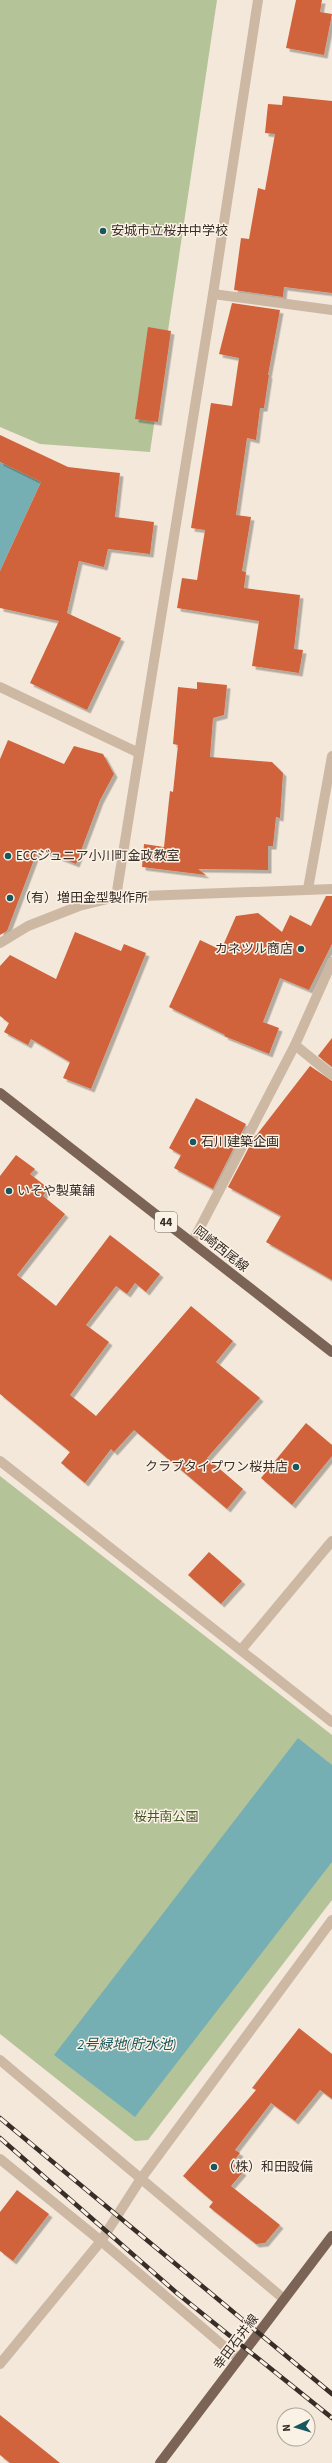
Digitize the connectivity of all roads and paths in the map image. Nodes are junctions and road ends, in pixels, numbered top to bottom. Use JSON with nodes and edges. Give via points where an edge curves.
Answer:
{"nodes":[{"id":1,"x":258,"y":0,"type":"edge"},
{"id":2,"x":213,"y":294,"type":"junction"},
{"id":3,"x":332,"y":310,"type":"edge"},
{"id":4,"x":0,"y":687,"type":"edge"},
{"id":5,"x":139,"y":753,"type":"junction"},
{"id":6,"x":332,"y":756,"type":"edge"},
{"id":7,"x":308,"y":889,"type":"junction"},
{"id":8,"x":332,"y":889,"type":"edge"},
{"id":9,"x":116,"y":896,"type":"junction"},
{"id":10,"x":0,"y":943,"type":"edge"},
{"id":11,"x":332,"y":962,"type":"edge"},
{"id":12,"x":295,"y":1045,"type":"junction"},
{"id":13,"x":332,"y":1075,"type":"edge"},
{"id":14,"x":0,"y":1093,"type":"edge"},
{"id":15,"x":192,"y":1243,"type":"junction"},
{"id":16,"x":332,"y":1352,"type":"edge"},
{"id":17,"x":0,"y":1461,"type":"edge"},
{"id":18,"x":332,"y":1541,"type":"edge"},
{"id":19,"x":241,"y":1650,"type":"junction"},
{"id":20,"x":332,"y":1722,"type":"edge"},
{"id":21,"x":332,"y":1920,"type":"edge"},
{"id":22,"x":0,"y":2060,"type":"edge"},
{"id":23,"x":0,"y":2159,"type":"edge"},
{"id":24,"x":140,"y":2180,"type":"junction"},
{"id":25,"x":332,"y":2236,"type":"edge"},
{"id":26,"x":102,"y":2241,"type":"junction"},
{"id":27,"x":284,"y":2299,"type":"junction"},
{"id":28,"x":239,"y":2359,"type":"junction"},
{"id":29,"x":0,"y":2364,"type":"edge"},
{"id":30,"x":160,"y":2463,"type":"edge"}],
"edges":[{"from":1,"to":2,"type":"street"},
{"from":2,"to":3,"type":"street"},
{"from":2,"to":5,"type":"street"},
{"from":4,"to":5,"type":"street"},
{"from":5,"to":9,"type":"street"},
{"from":6,"to":7,"type":"street"},
{"from":7,"to":8,"type":"street"},
{"from":7,"to":9,"type":"street"},
{"from":9,"to":10,"type":"street","via":[[79,906],[28,926]]},
{"from":11,"to":12,"type":"street"},
{"from":12,"to":13,"type":"street"},
{"from":12,"to":15,"type":"street"},
{"from":14,"to":15,"type":"main road","name":"岡崎西尾線","number":"44"},
{"from":15,"to":16,"type":"main road","name":"岡崎西尾線","number":"44"},
{"from":17,"to":19,"type":"street"},
{"from":18,"to":19,"type":"street"},
{"from":19,"to":20,"type":"street"},
{"from":21,"to":24,"type":"street"},
{"from":22,"to":24,"type":"street"},
{"from":23,"to":26,"type":"street"},
{"from":24,"to":26,"type":"street"},
{"from":24,"to":27,"type":"street"},
{"from":25,"to":27,"type":"main road","name":"幸田石井線"},
{"from":26,"to":28,"type":"street"},
{"from":26,"to":29,"type":"street"},
{"from":27,"to":28,"type":"main road","name":"幸田石井線"},
{"from":28,"to":30,"type":"main road","name":"幸田石井線"}]}
